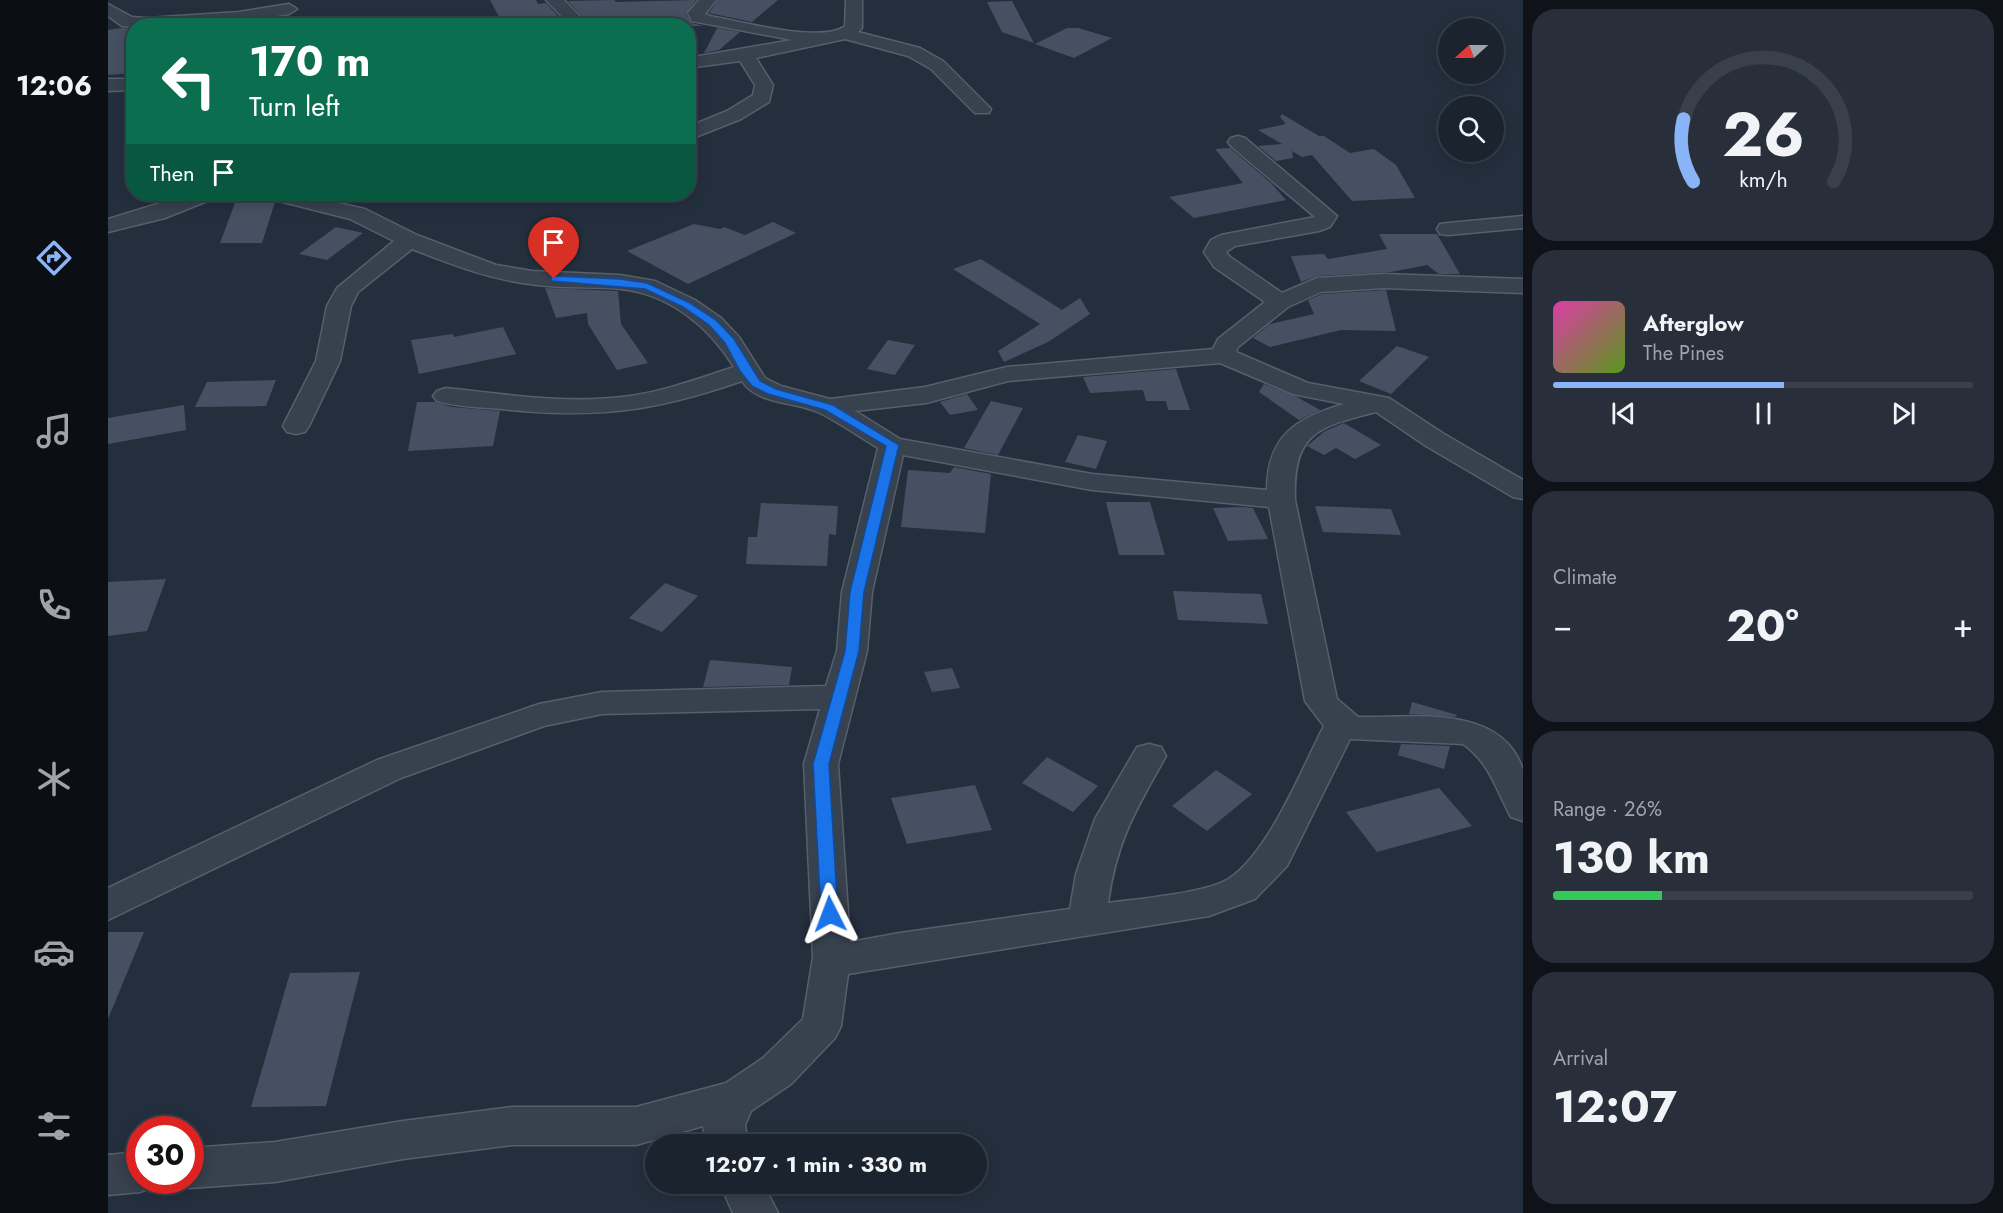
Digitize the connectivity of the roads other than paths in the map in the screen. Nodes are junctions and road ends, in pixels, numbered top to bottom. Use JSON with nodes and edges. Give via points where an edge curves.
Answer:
{"nodes":[{"id":1,"x":235,"y":0,"type":"edge"},
{"id":2,"x":554,"y":0,"type":"edge"},
{"id":3,"x":708,"y":0,"type":"edge"},
{"id":4,"x":854,"y":0,"type":"edge"},
{"id":5,"x":294,"y":5,"type":"edge"},
{"id":6,"x":108,"y":9,"type":"edge"},
{"id":7,"x":239,"y":17,"type":"junction"},
{"id":8,"x":217,"y":18,"type":"edge"},
{"id":9,"x":286,"y":18,"type":"edge"},
{"id":10,"x":572,"y":18,"type":"edge"},
{"id":11,"x":126,"y":21,"type":"edge"},
{"id":12,"x":845,"y":34,"type":"junction"},
{"id":13,"x":745,"y":55,"type":"junction"},
{"id":14,"x":696,"y":62,"type":"edge"},
{"id":15,"x":126,"y":84,"type":"edge"},
{"id":16,"x":108,"y":85,"type":"edge"},
{"id":17,"x":982,"y":109,"type":"dead end"},
{"id":18,"x":696,"y":131,"type":"edge"},
{"id":19,"x":1238,"y":142,"type":"dead end"},
{"id":20,"x":189,"y":201,"type":"edge"},
{"id":21,"x":303,"y":201,"type":"edge"},
{"id":22,"x":1523,"y":222,"type":"edge"},
{"id":23,"x":108,"y":226,"type":"edge"},
{"id":24,"x":1448,"y":229,"type":"dead end"},
{"id":25,"x":409,"y":240,"type":"junction"},
{"id":26,"x":1523,"y":286,"type":"edge"},
{"id":27,"x":1280,"y":302,"type":"junction"},
{"id":28,"x":1223,"y":355,"type":"junction"},
{"id":29,"x":746,"y":371,"type":"junction"},
{"id":30,"x":446,"y":396,"type":"dead end"},
{"id":31,"x":1380,"y":403,"type":"junction"},
{"id":32,"x":829,"y":407,"type":"junction"},
{"id":33,"x":296,"y":426,"type":"dead end"},
{"id":34,"x":892,"y":445,"type":"junction"},
{"id":35,"x":1523,"y":491,"type":"edge"},
{"id":36,"x":1281,"y":500,"type":"junction"},
{"id":37,"x":840,"y":697,"type":"junction"},
{"id":38,"x":1341,"y":724,"type":"junction"},
{"id":39,"x":1149,"y":756,"type":"dead end"},
{"id":40,"x":1523,"y":808,"type":"edge"},
{"id":41,"x":108,"y":905,"type":"edge"},
{"id":42,"x":1087,"y":922,"type":"junction"},
{"id":43,"x":832,"y":957,"type":"junction"},
{"id":44,"x":737,"y":1098,"type":"junction"},
{"id":45,"x":725,"y":1134,"type":"edge"},
{"id":46,"x":204,"y":1167,"type":"edge"},
{"id":47,"x":126,"y":1173,"type":"edge"},
{"id":48,"x":108,"y":1175,"type":"edge"},
{"id":49,"x":746,"y":1194,"type":"edge"},
{"id":50,"x":756,"y":1213,"type":"edge"}],
"edges":[{"from":1,"to":7,"type":"street"},
{"from":2,"to":10,"type":"street"},
{"from":3,"to":12,"type":"street","via":[[696,13],[705,20],[816,39]]},
{"from":4,"to":12,"type":"street","via":[[853,28]]},
{"from":5,"to":7,"type":"street"},
{"from":5,"to":9,"type":"street"},
{"from":6,"to":11,"type":"street"},
{"from":7,"to":8,"type":"street"},
{"from":12,"to":13,"type":"street"},
{"from":12,"to":17,"type":"street","via":[[914,52],[937,65]]},
{"from":13,"to":14,"type":"street"},
{"from":13,"to":18,"type":"street","via":[[764,85],[762,98]]},
{"from":15,"to":16,"type":"street"},
{"from":19,"to":27,"type":"street","via":[[1326,216],[1311,226],[1229,240],[1215,252],[1222,262]]},
{"from":20,"to":23,"type":"street"},
{"from":21,"to":25,"type":"street","via":[[357,214]]},
{"from":22,"to":24,"type":"street"},
{"from":25,"to":29,"type":"street","via":[[491,271],[532,278],[647,286],[713,322]]},
{"from":25,"to":33,"type":"street","via":[[348,288],[339,306],[328,361]]},
{"from":26,"to":27,"type":"street","via":[[1384,281],[1317,285]]},
{"from":27,"to":28,"type":"street","via":[[1227,344]]},
{"from":28,"to":31,"type":"street","via":[[1302,389]]},
{"from":28,"to":32,"type":"street","via":[[1007,374],[926,395]]},
{"from":29,"to":30,"type":"street","via":[[697,388],[620,405],[573,406]]},
{"from":29,"to":32,"type":"street","via":[[756,383],[772,391]]},
{"from":31,"to":35,"type":"street"},
{"from":31,"to":36,"type":"street","via":[[1321,418],[1297,433],[1279,478]]},
{"from":32,"to":34,"type":"street"},
{"from":34,"to":36,"type":"street","via":[[1092,482]]},
{"from":34,"to":37,"type":"street","via":[[857,592],[852,651]]},
{"from":36,"to":38,"type":"street","via":[[1322,700]]},
{"from":37,"to":41,"type":"street","via":[[602,703],[539,715],[389,769]]},
{"from":37,"to":43,"type":"street","via":[[821,764]]},
{"from":38,"to":40,"type":"street","via":[[1354,729],[1461,730],[1476,735],[1497,754]]},
{"from":38,"to":42,"type":"street","via":[[1274,856],[1242,889],[1209,901]]},
{"from":39,"to":42,"type":"street","via":[[1112,819],[1094,874]]},
{"from":42,"to":43,"type":"street","via":[[844,959]]},
{"from":43,"to":44,"type":"street","via":[[821,1026],[777,1071]]},
{"from":44,"to":45,"type":"street","via":[[724,1125]]},
{"from":44,"to":46,"type":"street","via":[[636,1126],[512,1126],[275,1162]]},
{"from":47,"to":48,"type":"street"},
{"from":49,"to":50,"type":"street"}]}
